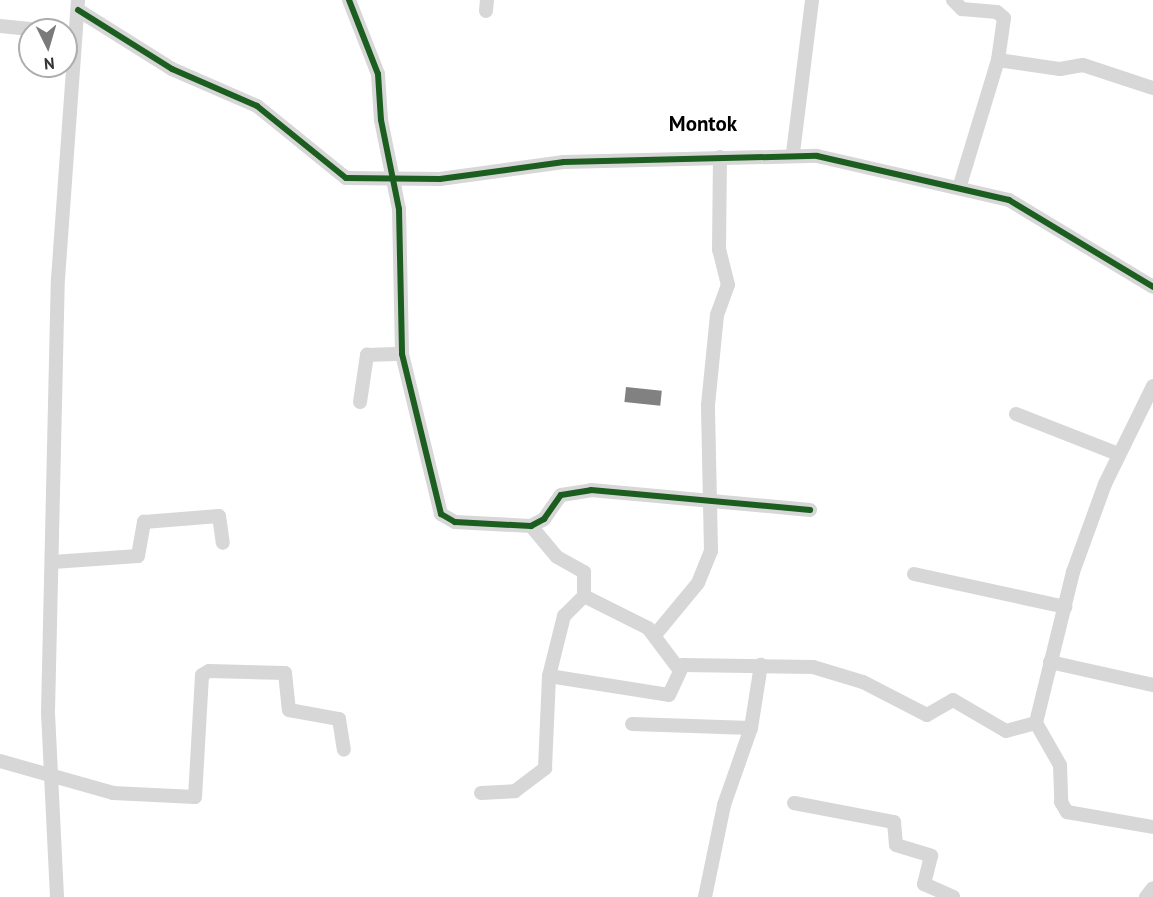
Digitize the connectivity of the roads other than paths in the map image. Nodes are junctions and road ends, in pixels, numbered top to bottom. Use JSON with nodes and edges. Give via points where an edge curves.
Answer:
{"nodes":[{"id":1,"x":349,"y":0,"type":"edge"},
{"id":2,"x":812,"y":0,"type":"edge"},
{"id":3,"x":953,"y":0,"type":"edge"},
{"id":4,"x":78,"y":5,"type":"edge"},
{"id":5,"x":0,"y":26,"type":"edge"},
{"id":6,"x":18,"y":28,"type":"edge"},
{"id":7,"x":998,"y":60,"type":"junction"},
{"id":8,"x":68,"y":78,"type":"edge"},
{"id":9,"x":1153,"y":88,"type":"edge"},
{"id":10,"x":793,"y":153,"type":"junction"},
{"id":11,"x":720,"y":158,"type":"junction"},
{"id":12,"x":396,"y":181,"type":"junction"},
{"id":13,"x":960,"y":185,"type":"junction"},
{"id":14,"x":1153,"y":287,"type":"edge"},
{"id":15,"x":402,"y":354,"type":"junction"},
{"id":16,"x":1153,"y":386,"type":"edge"},
{"id":17,"x":360,"y":402,"type":"dead end"},
{"id":18,"x":1016,"y":414,"type":"dead end"},
{"id":19,"x":1118,"y":454,"type":"junction"},
{"id":20,"x":709,"y":502,"type":"junction"},
{"id":21,"x":810,"y":510,"type":"dead end"},
{"id":22,"x":531,"y":526,"type":"junction"},
{"id":23,"x":223,"y":543,"type":"dead end"},
{"id":24,"x":53,"y":562,"type":"junction"},
{"id":25,"x":914,"y":574,"type":"dead end"},
{"id":26,"x":584,"y":596,"type":"junction"},
{"id":27,"x":1065,"y":607,"type":"junction"},
{"id":28,"x":656,"y":635,"type":"junction"},
{"id":29,"x":1050,"y":662,"type":"junction"},
{"id":30,"x":761,"y":665,"type":"junction"},
{"id":31,"x":678,"y":668,"type":"junction"},
{"id":32,"x":549,"y":676,"type":"junction"},
{"id":33,"x":1153,"y":686,"type":"edge"},
{"id":34,"x":1036,"y":723,"type":"junction"},
{"id":35,"x":632,"y":724,"type":"dead end"},
{"id":36,"x":751,"y":728,"type":"junction"},
{"id":37,"x":344,"y":750,"type":"dead end"},
{"id":38,"x":0,"y":761,"type":"edge"},
{"id":39,"x":49,"y":772,"type":"junction"},
{"id":40,"x":481,"y":793,"type":"dead end"},
{"id":41,"x":794,"y":803,"type":"dead end"},
{"id":42,"x":1153,"y":827,"type":"edge"},
{"id":43,"x":1153,"y":888,"type":"edge"},
{"id":44,"x":922,"y":891,"type":"edge"},
{"id":45,"x":57,"y":897,"type":"edge"},
{"id":46,"x":705,"y":897,"type":"edge"},
{"id":47,"x":953,"y":897,"type":"edge"},
{"id":48,"x":1146,"y":897,"type":"edge"}],
"edges":[{"from":1,"to":12,"type":"street","via":[[374,57],[381,120]]},
{"from":2,"to":10,"type":"street"},
{"from":3,"to":7,"type":"street","via":[[966,10],[1003,15]]},
{"from":4,"to":12,"type":"street","via":[[172,69],[257,106],[336,173],[358,181]]},
{"from":5,"to":6,"type":"street"},
{"from":7,"to":9,"type":"street","via":[[1060,69],[1083,65]]},
{"from":7,"to":13,"type":"street"},
{"from":8,"to":24,"type":"street","via":[[58,279]]},
{"from":10,"to":11,"type":"street"},
{"from":10,"to":13,"type":"street"},
{"from":11,"to":12,"type":"street","via":[[564,162],[478,176]]},
{"from":11,"to":20,"type":"street","via":[[719,250],[728,285],[717,315],[708,405]]},
{"from":12,"to":15,"type":"street"},
{"from":13,"to":14,"type":"street","via":[[1009,200]]},
{"from":15,"to":17,"type":"street","via":[[367,355]]},
{"from":15,"to":22,"type":"street","via":[[441,514],[455,522]]},
{"from":16,"to":19,"type":"street"},
{"from":18,"to":19,"type":"street"},
{"from":19,"to":27,"type":"street"},
{"from":20,"to":21,"type":"street"},
{"from":20,"to":22,"type":"street","via":[[572,491]]},
{"from":20,"to":28,"type":"street","via":[[708,565],[675,618]]},
{"from":22,"to":26,"type":"street","via":[[557,557],[584,572]]},
{"from":23,"to":24,"type":"street","via":[[219,516],[144,522],[138,556]]},
{"from":24,"to":39,"type":"street"},
{"from":25,"to":27,"type":"street"},
{"from":26,"to":28,"type":"street"},
{"from":26,"to":32,"type":"street","via":[[564,616]]},
{"from":27,"to":29,"type":"street"},
{"from":28,"to":31,"type":"street"},
{"from":29,"to":33,"type":"street"},
{"from":29,"to":34,"type":"street"},
{"from":30,"to":31,"type":"street"},
{"from":30,"to":34,"type":"street","via":[[836,673],[927,715],[952,700],[1006,731]]},
{"from":30,"to":36,"type":"street"},
{"from":31,"to":32,"type":"street","via":[[674,692],[669,695]]},
{"from":32,"to":40,"type":"street","via":[[545,768],[515,791]]},
{"from":34,"to":42,"type":"street","via":[[1060,765],[1061,802],[1067,812]]},
{"from":35,"to":36,"type":"street"},
{"from":36,"to":46,"type":"street","via":[[724,805]]},
{"from":37,"to":39,"type":"street","via":[[339,719],[292,713],[285,673],[209,671],[202,675],[195,797],[112,793]]},
{"from":38,"to":39,"type":"street"},
{"from":39,"to":45,"type":"street"},
{"from":41,"to":44,"type":"street","via":[[894,822],[896,845],[930,856]]},
{"from":43,"to":48,"type":"street"},
{"from":44,"to":47,"type":"street"}]}
